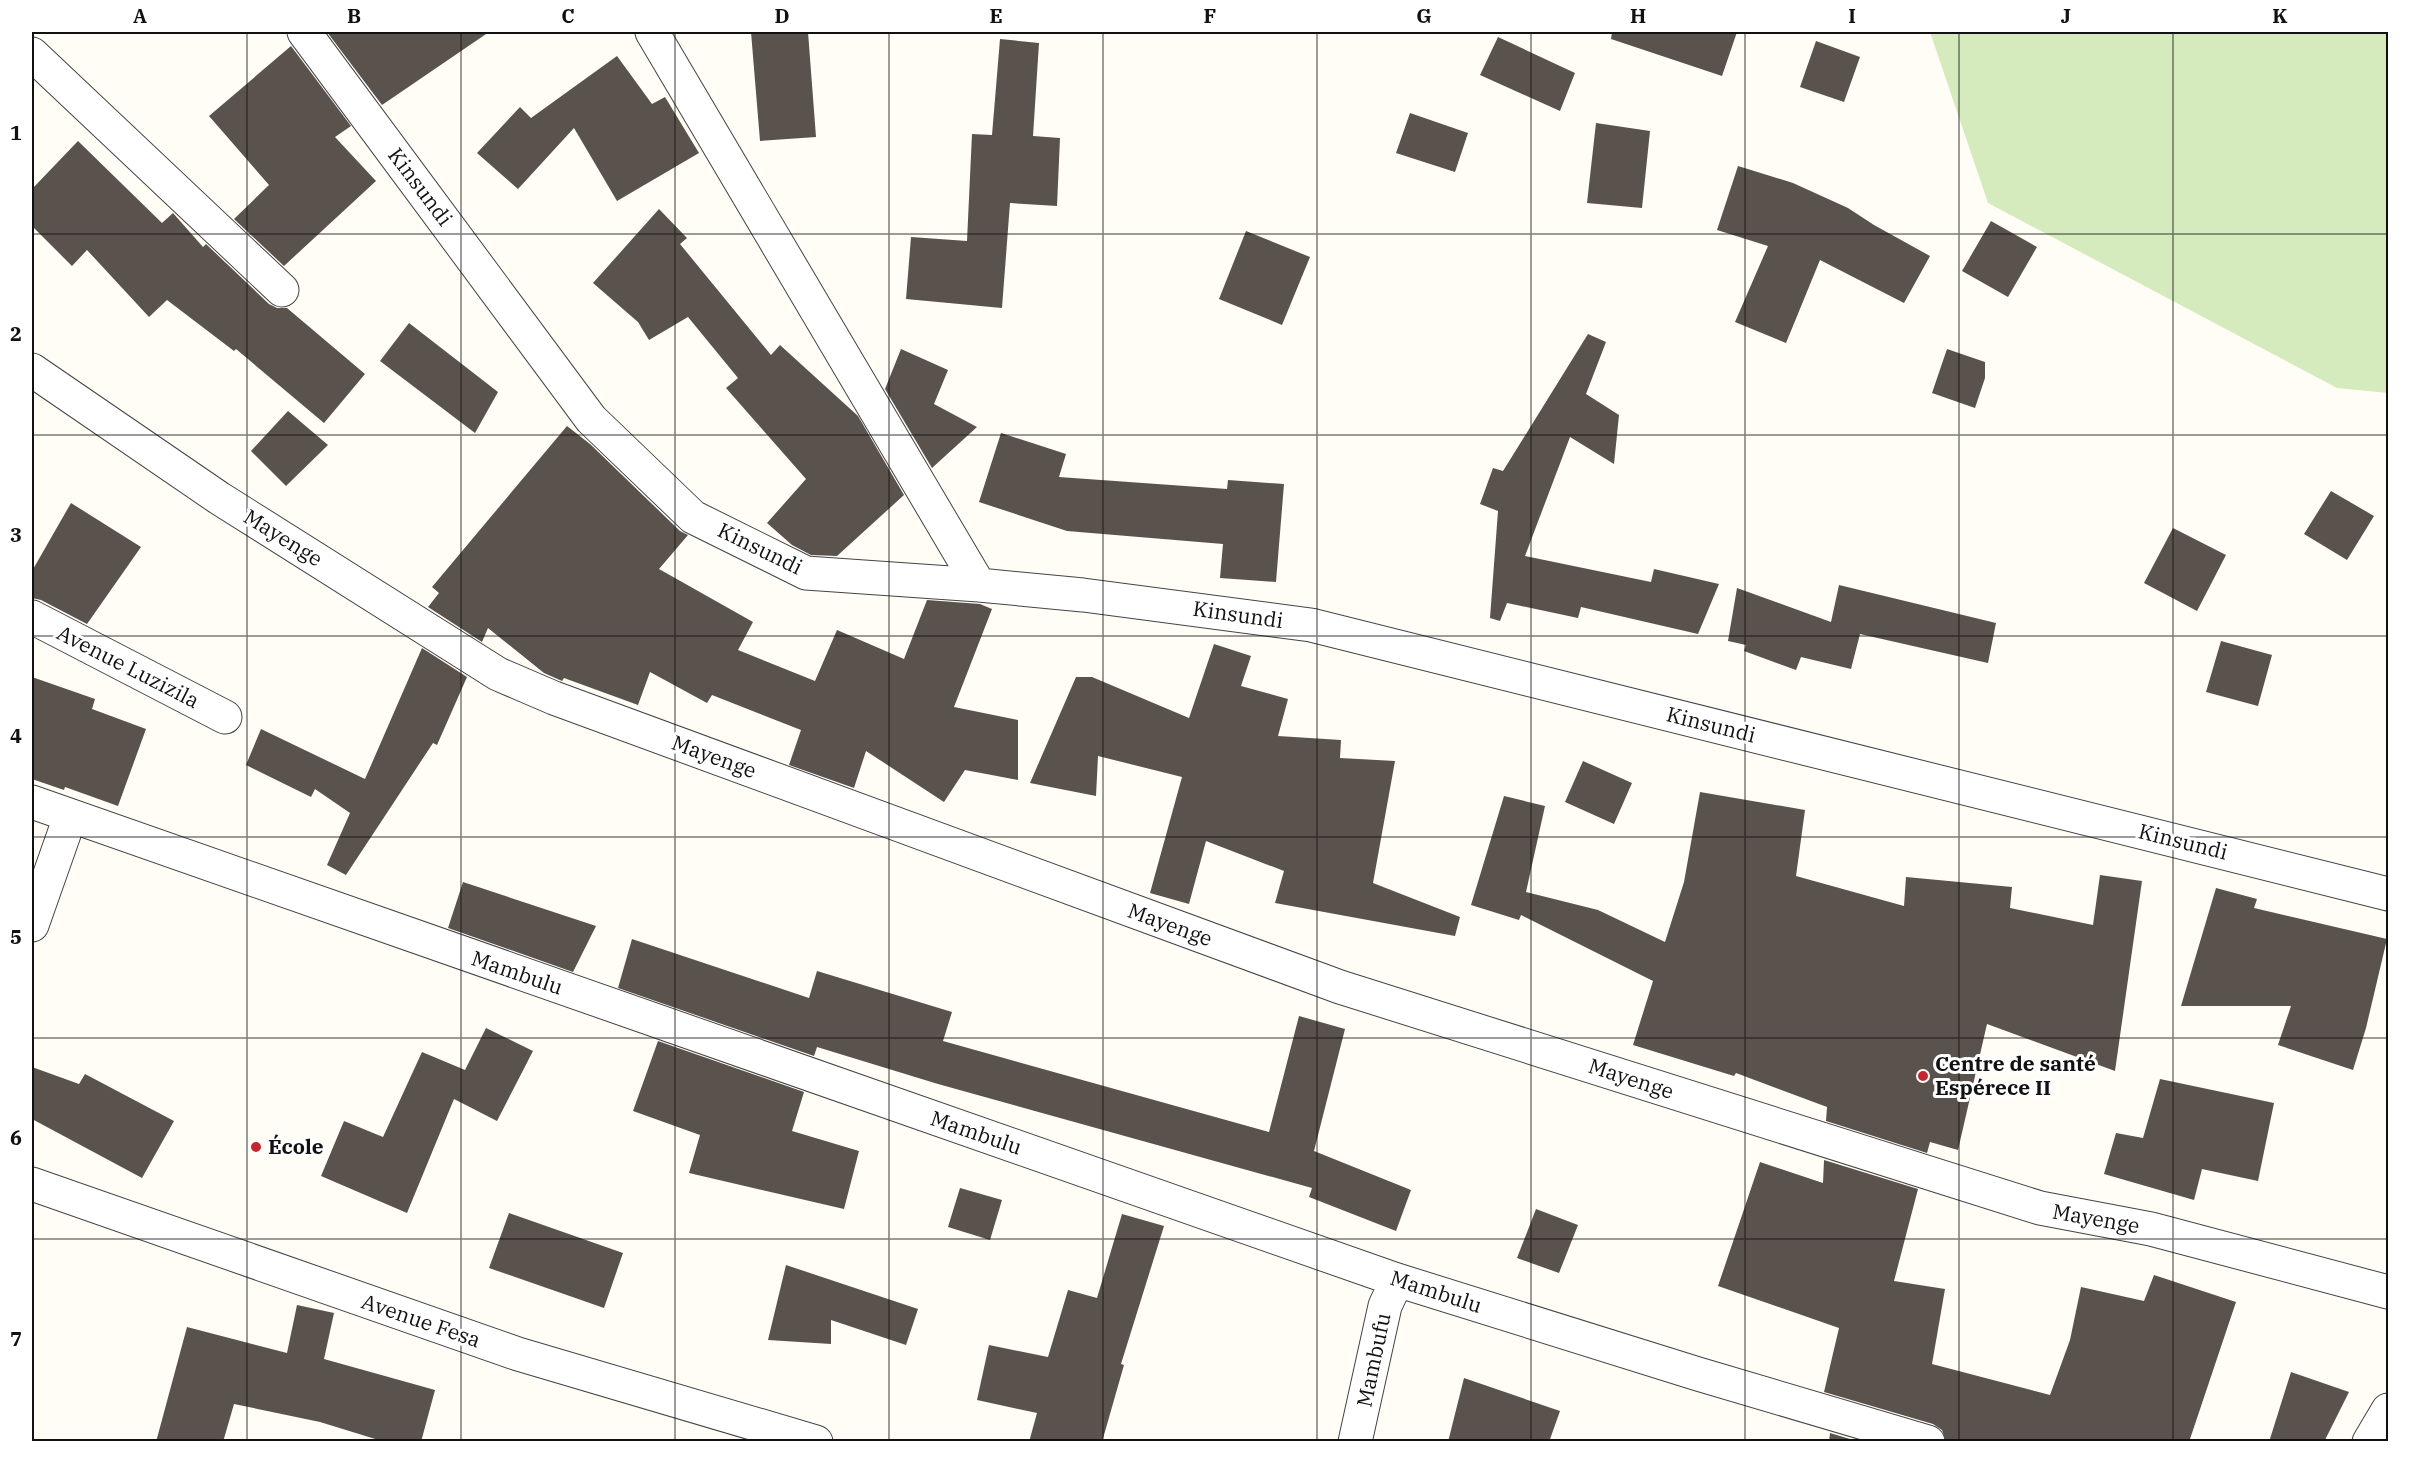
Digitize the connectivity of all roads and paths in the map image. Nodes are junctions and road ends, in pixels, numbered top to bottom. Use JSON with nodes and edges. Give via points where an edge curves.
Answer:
{"nodes":[{"id":1,"x":304,"y":32,"type":"edge"},
{"id":2,"x":652,"y":32,"type":"edge"},
{"id":3,"x":32,"y":54,"type":"edge"},
{"id":4,"x":282,"y":290,"type":"dead end"},
{"id":5,"x":32,"y":370,"type":"edge"},
{"id":6,"x":979,"y":585,"type":"junction"},
{"id":7,"x":32,"y":617,"type":"edge"},
{"id":8,"x":225,"y":717,"type":"dead end"},
{"id":9,"x":32,"y":802,"type":"edge"},
{"id":10,"x":70,"y":817,"type":"junction"},
{"id":11,"x":2388,"y":894,"type":"edge"},
{"id":12,"x":32,"y":926,"type":"edge"},
{"id":13,"x":32,"y":1184,"type":"edge"},
{"id":14,"x":1397,"y":1280,"type":"junction"},
{"id":15,"x":2388,"y":1292,"type":"edge"},
{"id":16,"x":2388,"y":1410,"type":"edge"},
{"id":17,"x":816,"y":1442,"type":"edge"},
{"id":18,"x":1355,"y":1442,"type":"edge"},
{"id":19,"x":1928,"y":1442,"type":"edge"},
{"id":20,"x":2369,"y":1442,"type":"edge"}],
"edges":[{"from":1,"to":6,"type":"street","name":"Kinsundi","via":[[591,419],[693,517],[806,573]]},
{"from":2,"to":6,"type":"street"},
{"from":3,"to":4,"type":"street"},
{"from":5,"to":15,"type":"street","name":"Mayenge","via":[[219,498],[488,667],[554,698],[1340,987],[2040,1208],[2151,1229]]},
{"from":6,"to":11,"type":"street","name":"Kinsundi","via":[[1311,625]]},
{"from":7,"to":8,"type":"street","name":"Avenue Luzizila"},
{"from":9,"to":10,"type":"street","name":"Mambulu"},
{"from":10,"to":12,"type":"street"},
{"from":10,"to":14,"type":"street","name":"Mambulu"},
{"from":13,"to":17,"type":"street","name":"Avenue Fesa","via":[[518,1354]]},
{"from":14,"to":18,"type":"street","name":"Mambufu","via":[[1385,1306]]},
{"from":14,"to":19,"type":"street","name":"Mambulu"},
{"from":16,"to":20,"type":"street"}]}
